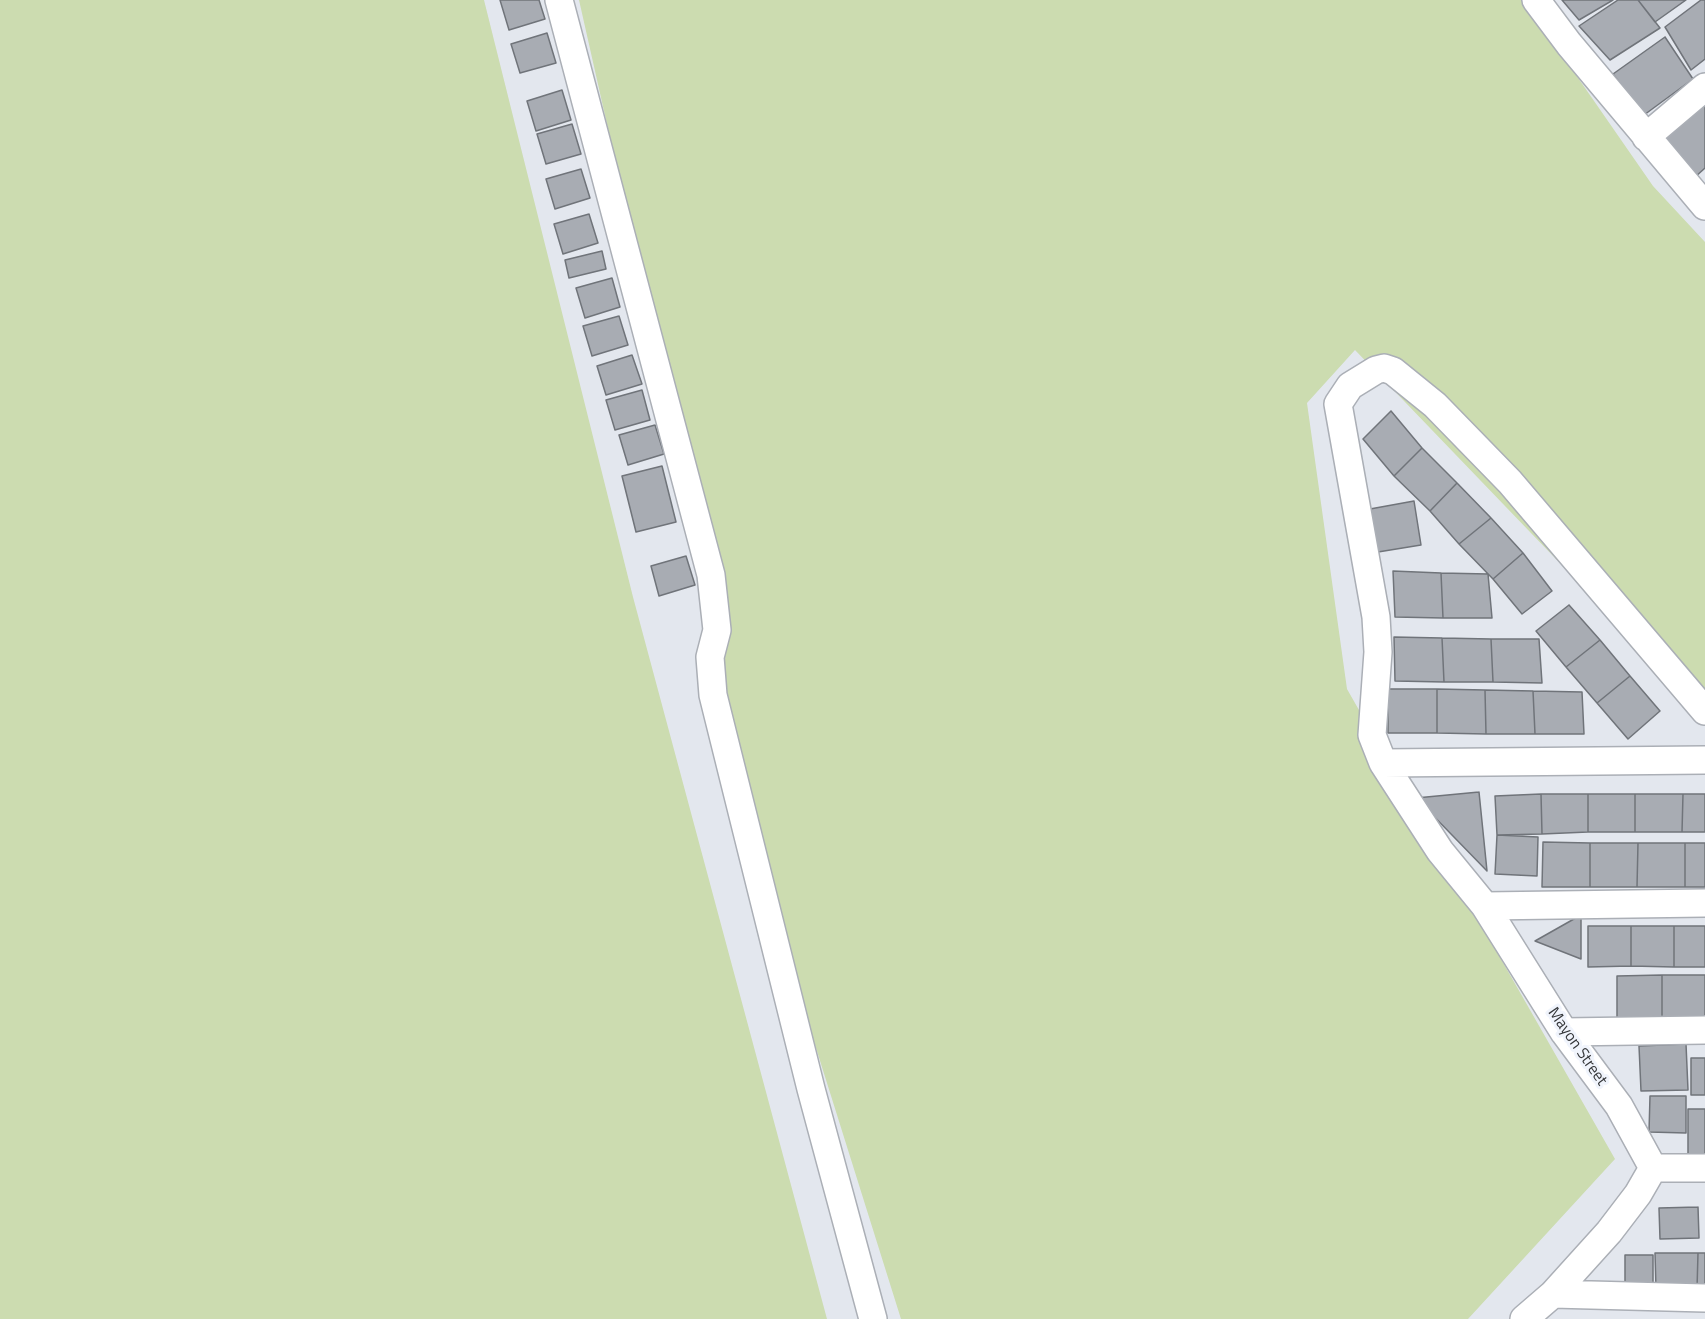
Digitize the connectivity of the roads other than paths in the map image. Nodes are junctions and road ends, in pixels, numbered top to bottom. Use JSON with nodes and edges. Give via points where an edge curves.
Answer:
{"nodes":[{"id":1,"x":559,"y":0,"type":"edge"},
{"id":2,"x":1536,"y":0,"type":"edge"},
{"id":3,"x":1705,"y":87,"type":"edge"},
{"id":4,"x":1646,"y":137,"type":"junction"},
{"id":5,"x":1705,"y":207,"type":"edge"},
{"id":6,"x":1705,"y":711,"type":"edge"},
{"id":7,"x":1705,"y":760,"type":"edge"},
{"id":8,"x":1383,"y":763,"type":"junction"},
{"id":9,"x":1705,"y":903,"type":"edge"},
{"id":10,"x":1485,"y":906,"type":"junction"},
{"id":11,"x":1705,"y":1030,"type":"edge"},
{"id":12,"x":1564,"y":1032,"type":"junction"},
{"id":13,"x":1653,"y":1168,"type":"junction"},
{"id":14,"x":1705,"y":1168,"type":"edge"},
{"id":15,"x":1554,"y":1294,"type":"junction"},
{"id":16,"x":1705,"y":1298,"type":"edge"},
{"id":17,"x":873,"y":1319,"type":"edge"},
{"id":18,"x":1524,"y":1319,"type":"edge"}],
"edges":[{"from":1,"to":17,"type":"street","via":[[709,566],[717,630],[710,657],[713,695]]},
{"from":2,"to":4,"type":"street"},
{"from":3,"to":4,"type":"street"},
{"from":4,"to":5,"type":"street"},
{"from":6,"to":8,"type":"street","name":"Mayon Street","via":[[1510,482],[1435,405],[1384,368],[1350,386],[1338,404],[1376,617],[1378,652],[1372,735]]},
{"from":7,"to":8,"type":"street"},
{"from":8,"to":10,"type":"street","name":"Mayon Street","via":[[1440,851]]},
{"from":9,"to":10,"type":"street"},
{"from":10,"to":12,"type":"street","name":"Mayon Street"},
{"from":11,"to":12,"type":"street"},
{"from":12,"to":13,"type":"street","name":"Mayon Street","via":[[1619,1106]]},
{"from":13,"to":14,"type":"street"},
{"from":13,"to":15,"type":"street","via":[[1609,1232]]},
{"from":15,"to":16,"type":"street"},
{"from":15,"to":18,"type":"street"}]}
